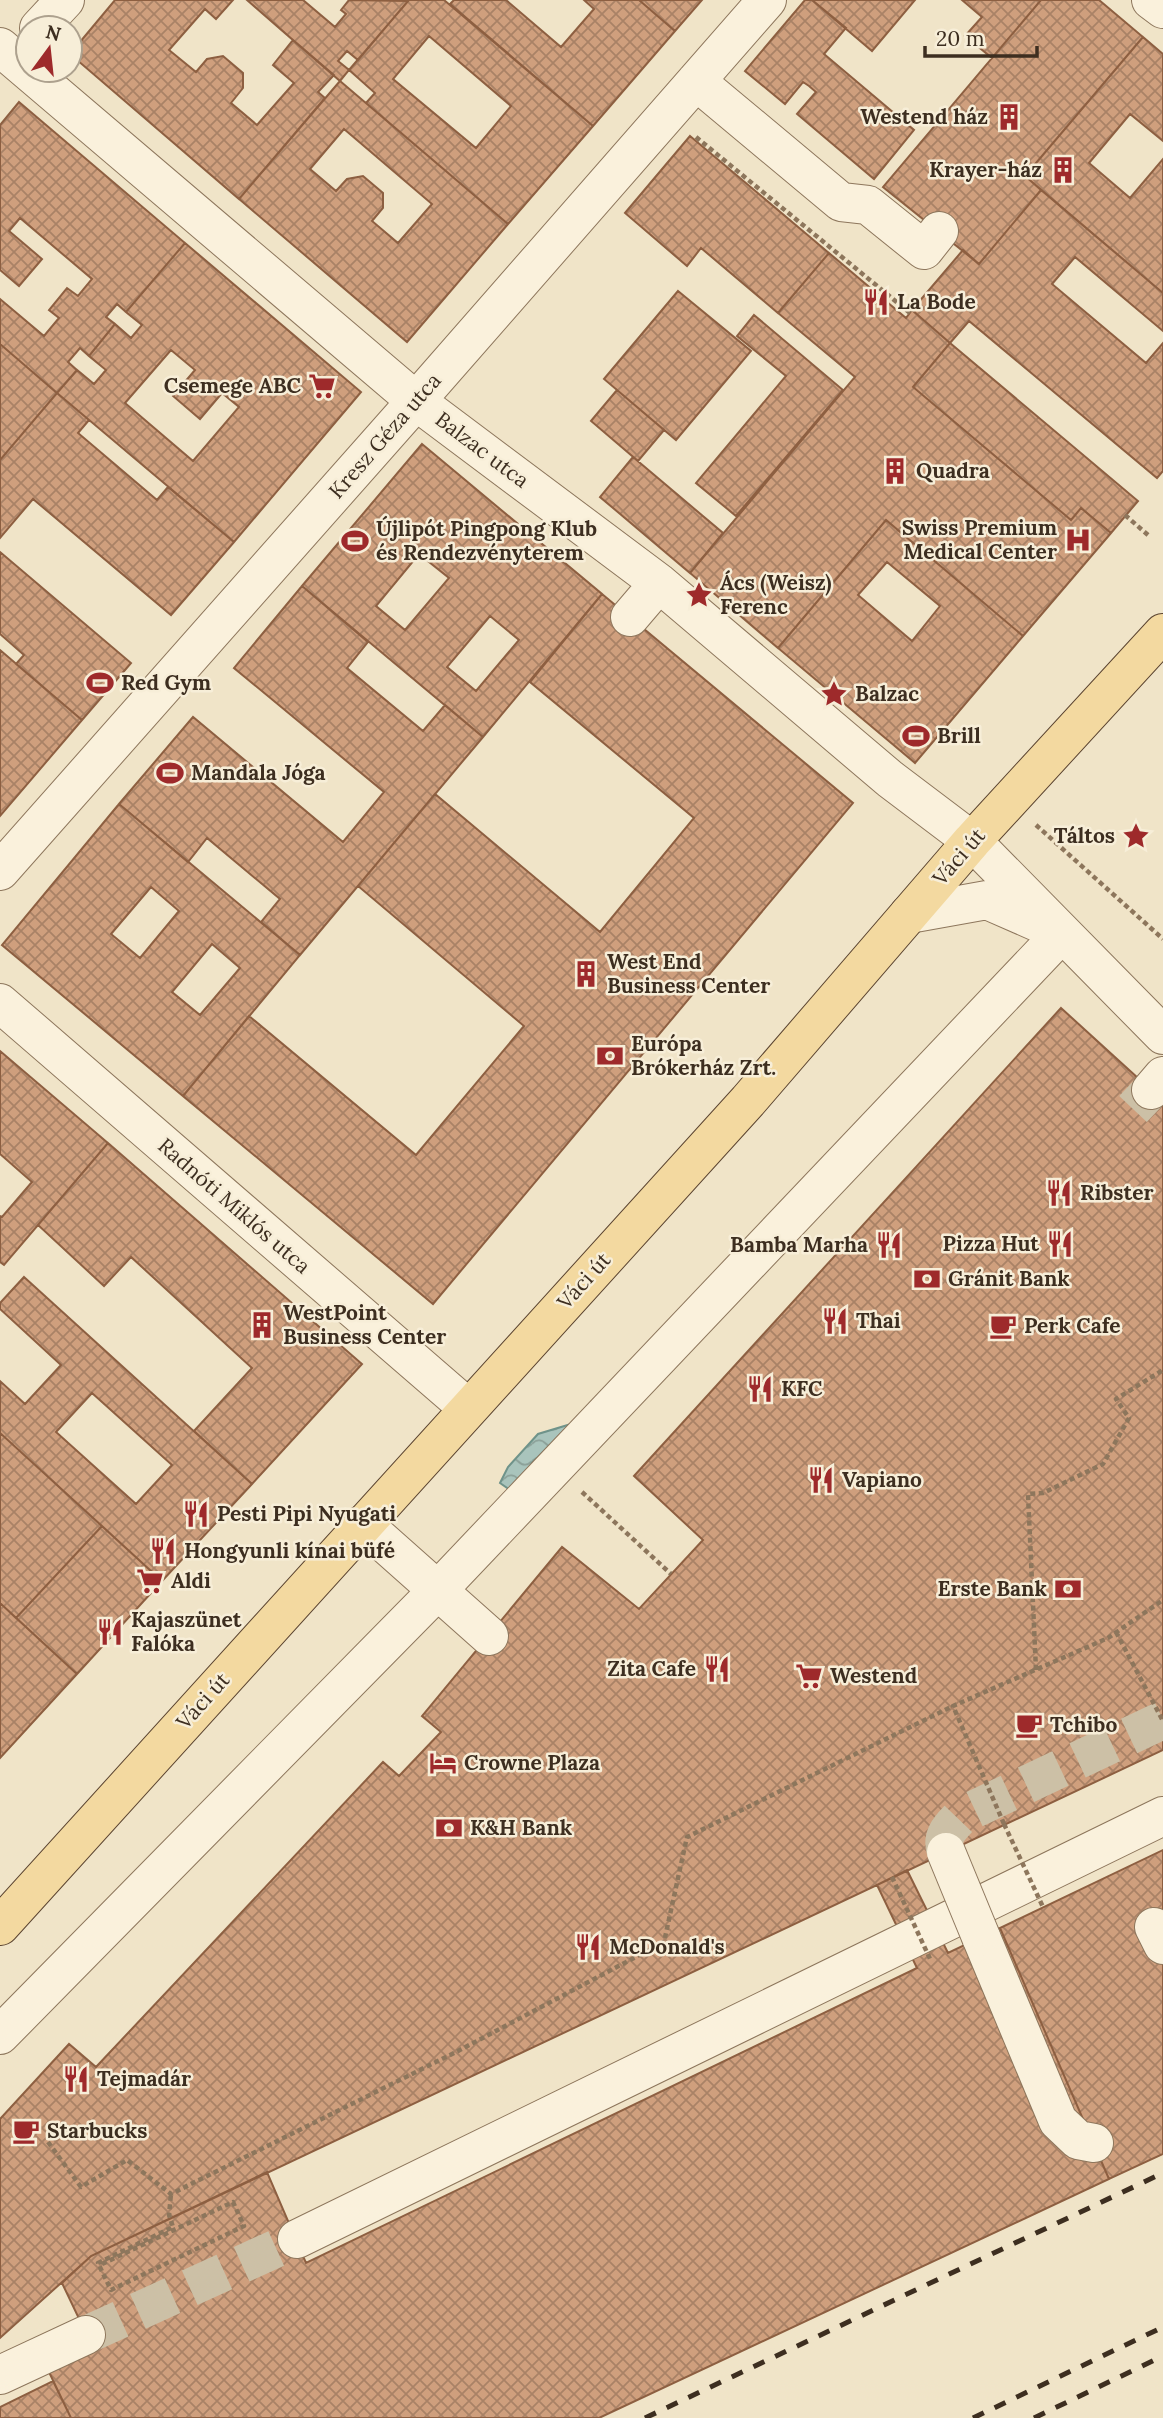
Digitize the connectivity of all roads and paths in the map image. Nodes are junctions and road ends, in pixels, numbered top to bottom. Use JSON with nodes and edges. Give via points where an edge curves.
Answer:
{"nodes":[{"id":1,"x":65,"y":0,"type":"edge"},
{"id":2,"x":767,"y":0,"type":"edge"},
{"id":3,"x":1151,"y":0,"type":"edge"},
{"id":4,"x":1163,"y":9,"type":"edge"},
{"id":5,"x":52,"y":14,"type":"edge"},
{"id":6,"x":10,"y":54,"type":"edge"},
{"id":7,"x":696,"y":81,"type":"junction"},
{"id":8,"x":668,"y":114,"type":"junction"},
{"id":9,"x":939,"y":231,"type":"dead end"},
{"id":10,"x":910,"y":313,"type":"dead end"},
{"id":11,"x":416,"y":401,"type":"junction"},
{"id":12,"x":1125,"y":515,"type":"dead end"},
{"id":13,"x":1148,"y":535,"type":"dead end"},
{"id":14,"x":659,"y":583,"type":"junction"},
{"id":15,"x":630,"y":617,"type":"dead end"},
{"id":16,"x":1163,"y":633,"type":"edge"},
{"id":17,"x":1010,"y":801,"type":"junction"},
{"id":18,"x":972,"y":841,"type":"junction"},
{"id":19,"x":0,"y":871,"type":"edge"},
{"id":20,"x":909,"y":914,"type":"junction"},
{"id":21,"x":1062,"y":933,"type":"junction"},
{"id":22,"x":1163,"y":939,"type":"edge"},
{"id":23,"x":0,"y":1003,"type":"edge"},
{"id":24,"x":1163,"y":1035,"type":"edge"},
{"id":25,"x":1163,"y":1370,"type":"edge"},
{"id":26,"x":468,"y":1408,"type":"junction"},
{"id":27,"x":553,"y":1466,"type":"junction"},
{"id":28,"x":363,"y":1524,"type":"junction"},
{"id":29,"x":671,"y":1574,"type":"dead end"},
{"id":30,"x":438,"y":1590,"type":"junction"},
{"id":31,"x":1163,"y":1600,"type":"edge"},
{"id":32,"x":1116,"y":1632,"type":"junction"},
{"id":33,"x":489,"y":1636,"type":"dead end"},
{"id":34,"x":1036,"y":1670,"type":"junction"},
{"id":35,"x":953,"y":1706,"type":"junction"},
{"id":36,"x":1163,"y":1721,"type":"edge"},
{"id":37,"x":1163,"y":1816,"type":"edge"},
{"id":38,"x":946,"y":1852,"type":"tunnel mouth"},
{"id":39,"x":892,"y":1877,"type":"dead end"},
{"id":40,"x":1043,"y":1907,"type":"dead end"},
{"id":41,"x":0,"y":1926,"type":"edge"},
{"id":42,"x":931,"y":1961,"type":"dead end"},
{"id":43,"x":0,"y":2035,"type":"edge"},
{"id":44,"x":48,"y":2142,"type":"dead end"},
{"id":45,"x":1094,"y":2143,"type":"dead end"},
{"id":46,"x":171,"y":2194,"type":"junction"},
{"id":47,"x":297,"y":2239,"type":"tunnel mouth"},
{"id":48,"x":102,"y":2264,"type":"dead end"},
{"id":49,"x":86,"y":2335,"type":"tunnel mouth"},
{"id":50,"x":0,"y":2375,"type":"edge"}],
"edges":[{"from":1,"to":5,"type":"street"},
{"from":2,"to":7,"type":"street","name":"Kresz Géza utca"},
{"from":3,"to":4,"type":"street"},
{"from":6,"to":11,"type":"street","name":"Balzac utca"},
{"from":7,"to":8,"type":"street","name":"Kresz Géza utca"},
{"from":7,"to":9,"type":"street","via":[[841,202],[885,204],[925,250]]},
{"from":8,"to":10,"type":"path"},
{"from":8,"to":11,"type":"street","name":"Kresz Géza utca"},
{"from":11,"to":14,"type":"street","name":"Balzac utca"},
{"from":11,"to":19,"type":"street","name":"Kresz Géza utca"},
{"from":12,"to":13,"type":"path"},
{"from":14,"to":15,"type":"street"},
{"from":14,"to":18,"type":"street","name":"Balzac utca","via":[[729,624],[890,779]]},
{"from":16,"to":17,"type":"main road","name":"Váci út"},
{"from":17,"to":18,"type":"main road","name":"Váci út"},
{"from":17,"to":22,"type":"path"},
{"from":18,"to":20,"type":"main road","name":"Váci út"},
{"from":18,"to":21,"type":"street","name":"Balzac utca"},
{"from":20,"to":21,"type":"street","via":[[987,900]]},
{"from":20,"to":26,"type":"main road","name":"Váci út","via":[[748,1101]]},
{"from":21,"to":24,"type":"street","name":"Balzac utca"},
{"from":21,"to":27,"type":"street"},
{"from":23,"to":26,"type":"street","name":"Radnóti Miklós utca"},
{"from":25,"to":34,"type":"path","via":[[1116,1399],[1129,1418],[1103,1464],[1043,1493],[1028,1494]]},
{"from":26,"to":28,"type":"main road","name":"Váci út"},
{"from":27,"to":29,"type":"path"},
{"from":27,"to":30,"type":"street"},
{"from":28,"to":30,"type":"street"},
{"from":28,"to":41,"type":"main road","name":"Váci út"},
{"from":30,"to":33,"type":"street"},
{"from":30,"to":43,"type":"street"},
{"from":31,"to":32,"type":"path"},
{"from":32,"to":34,"type":"path"},
{"from":32,"to":36,"type":"path"},
{"from":34,"to":35,"type":"path"},
{"from":35,"to":40,"type":"path","bridge":true},
{"from":35,"to":46,"type":"path","via":[[687,1837],[664,1942]]},
{"from":37,"to":47,"type":"street"},
{"from":38,"to":45,"type":"street","bridge":true,"via":[[1058,2121],[1078,2140]]},
{"from":39,"to":42,"type":"path","bridge":true},
{"from":44,"to":46,"type":"path","via":[[81,2188],[127,2160]]},
{"from":46,"to":48,"type":"path","via":[[173,2227],[98,2263],[111,2290],[244,2226],[233,2202]]},
{"from":49,"to":50,"type":"street"}]}
